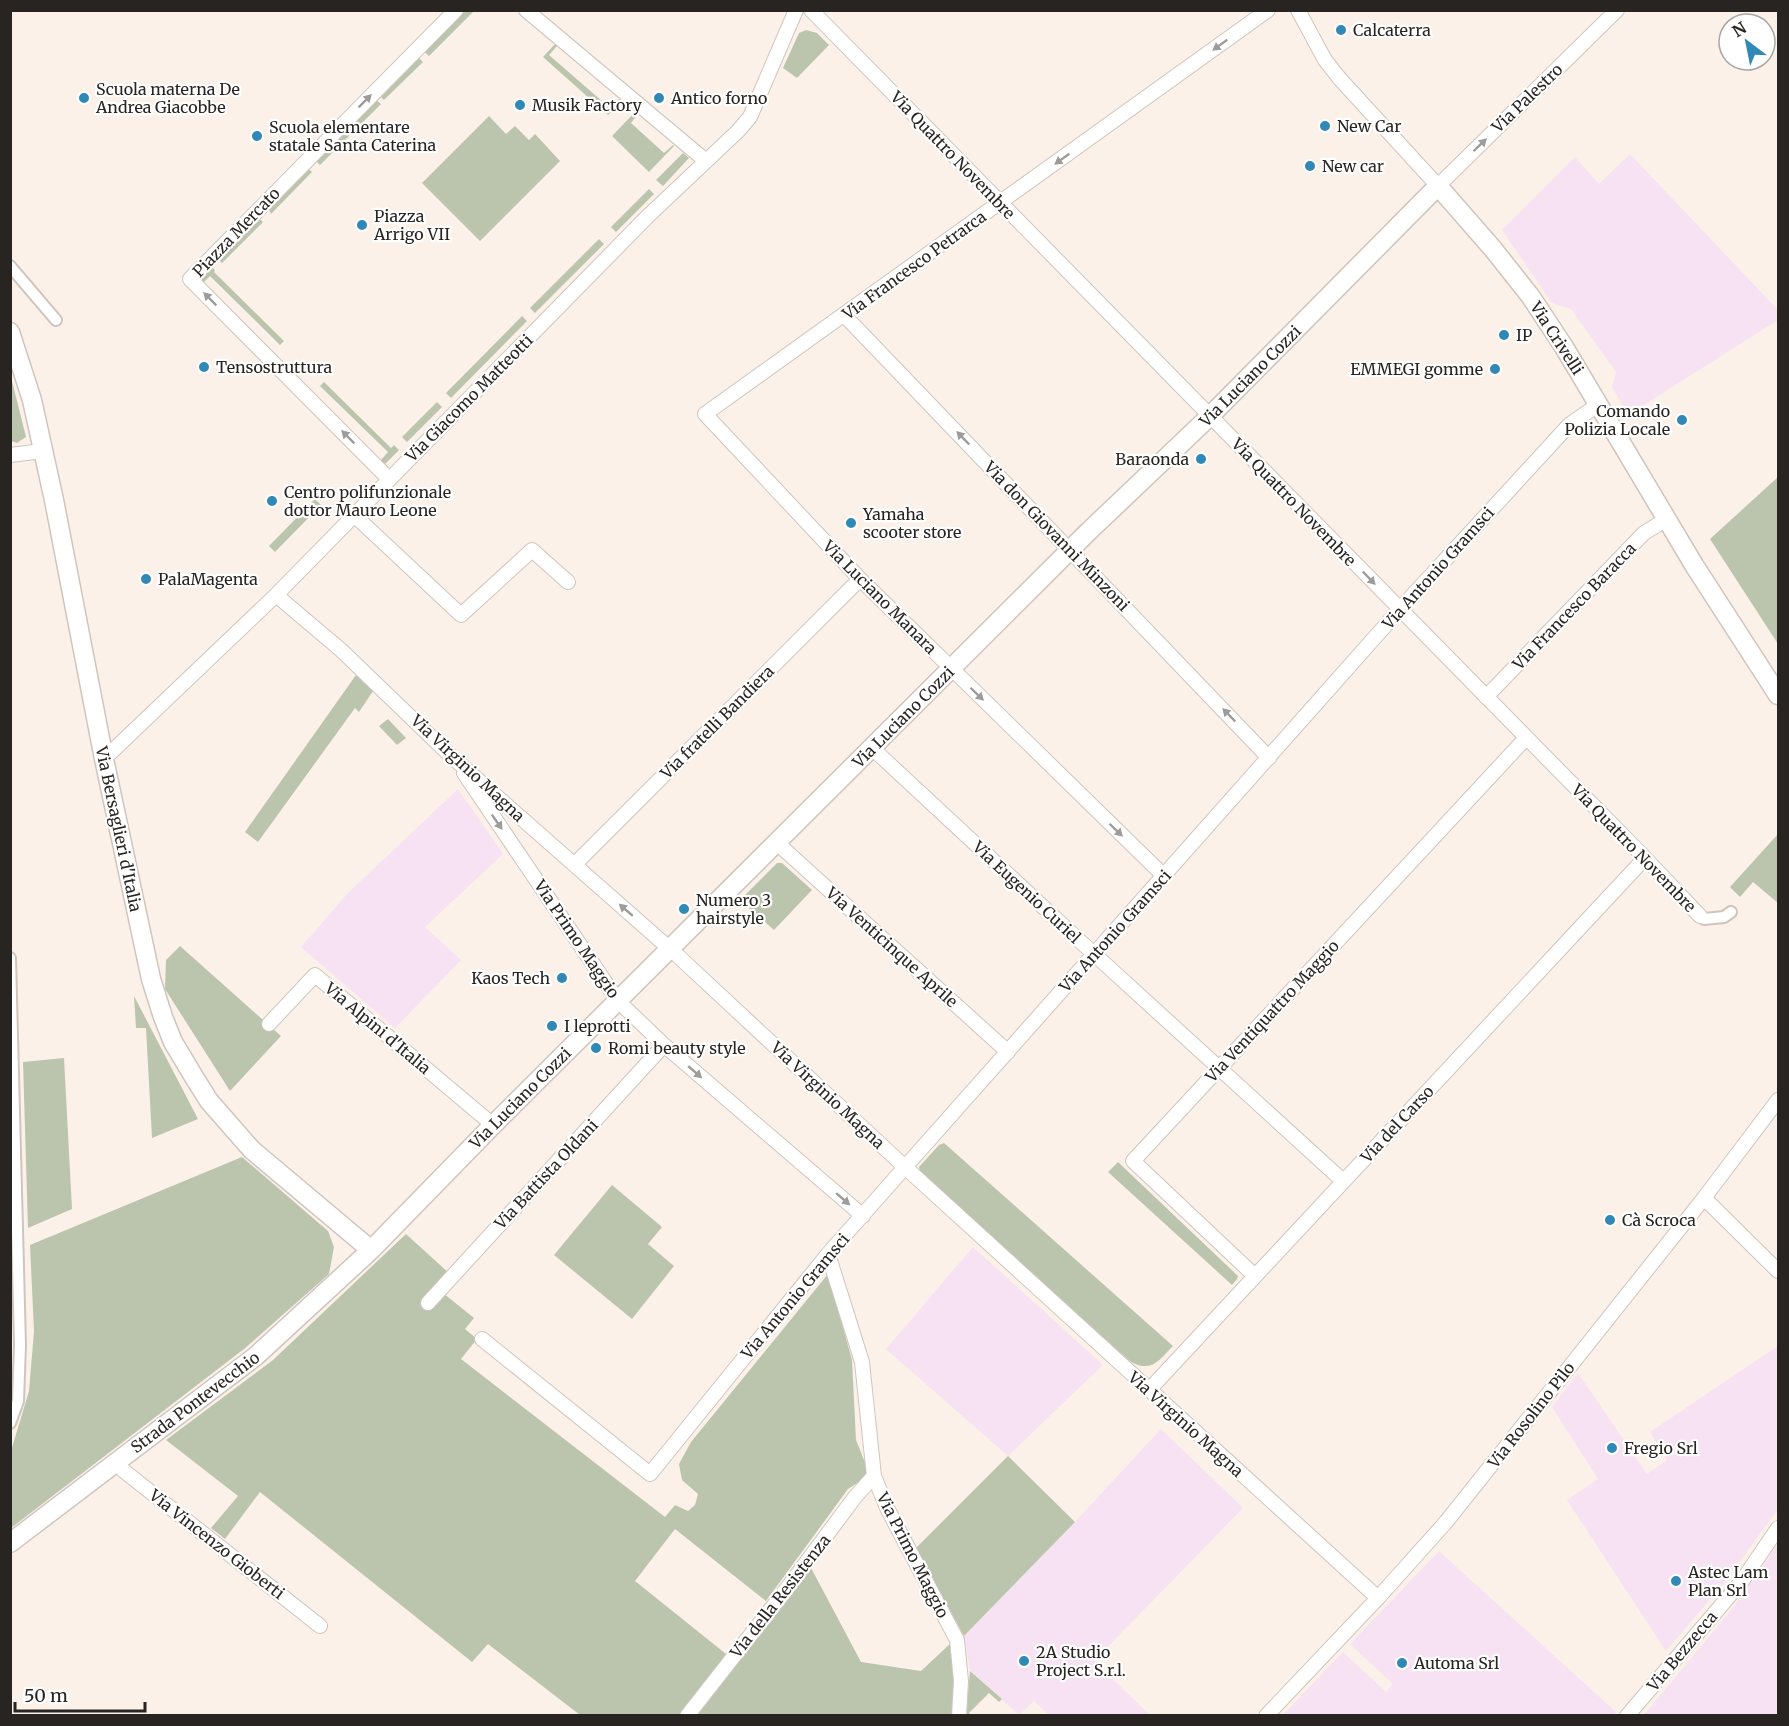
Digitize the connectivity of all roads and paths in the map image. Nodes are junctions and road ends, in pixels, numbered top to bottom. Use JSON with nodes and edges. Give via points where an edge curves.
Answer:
{"nodes":[{"id":1,"x":456,"y":10,"type":"edge"},
{"id":2,"x":526,"y":10,"type":"edge"},
{"id":3,"x":796,"y":10,"type":"edge"},
{"id":4,"x":811,"y":10,"type":"edge"},
{"id":5,"x":1268,"y":10,"type":"edge"},
{"id":6,"x":1298,"y":10,"type":"edge"},
{"id":7,"x":1617,"y":10,"type":"edge"},
{"id":8,"x":706,"y":161,"type":"junction"},
{"id":9,"x":1438,"y":186,"type":"junction"},
{"id":10,"x":1000,"y":204,"type":"junction"},
{"id":11,"x":10,"y":266,"type":"edge"},
{"id":12,"x":844,"y":315,"type":"junction"},
{"id":13,"x":56,"y":320,"type":"dead end"},
{"id":14,"x":10,"y":332,"type":"edge"},
{"id":15,"x":1599,"y":404,"type":"junction"},
{"id":16,"x":705,"y":414,"type":"joint"},
{"id":17,"x":1210,"y":416,"type":"junction"},
{"id":18,"x":43,"y":451,"type":"junction"},
{"id":19,"x":10,"y":455,"type":"edge"},
{"id":20,"x":389,"y":479,"type":"junction"},
{"id":21,"x":354,"y":515,"type":"junction"},
{"id":22,"x":1667,"y":519,"type":"junction"},
{"id":23,"x":1071,"y":550,"type":"junction"},
{"id":24,"x":860,"y":579,"type":"junction"},
{"id":25,"x":568,"y":582,"type":"dead end"},
{"id":26,"x":276,"y":595,"type":"junction"},
{"id":27,"x":1400,"y":609,"type":"junction"},
{"id":28,"x":951,"y":669,"type":"junction"},
{"id":29,"x":1779,"y":695,"type":"edge"},
{"id":30,"x":1486,"y":697,"type":"junction"},
{"id":31,"x":1526,"y":738,"type":"junction"},
{"id":32,"x":872,"y":748,"type":"junction"},
{"id":33,"x":452,"y":757,"type":"junction"},
{"id":34,"x":1269,"y":758,"type":"junction"},
{"id":35,"x":104,"y":759,"type":"junction"},
{"id":36,"x":777,"y":843,"type":"junction"},
{"id":37,"x":1645,"y":858,"type":"junction"},
{"id":38,"x":575,"y":864,"type":"junction"},
{"id":39,"x":1164,"y":876,"type":"junction"},
{"id":40,"x":1731,"y":912,"type":"dead end"},
{"id":41,"x":1700,"y":916,"type":"joint"},
{"id":42,"x":670,"y":949,"type":"junction"},
{"id":43,"x":1095,"y":954,"type":"junction"},
{"id":44,"x":10,"y":958,"type":"edge"},
{"id":45,"x":618,"y":1001,"type":"junction"},
{"id":46,"x":269,"y":1024,"type":"dead end"},
{"id":47,"x":664,"y":1045,"type":"junction"},
{"id":48,"x":1008,"y":1052,"type":"junction"},
{"id":49,"x":1220,"y":1068,"type":"junction"},
{"id":50,"x":1779,"y":1100,"type":"edge"},
{"id":51,"x":493,"y":1125,"type":"junction"},
{"id":52,"x":906,"y":1168,"type":"junction"},
{"id":53,"x":1343,"y":1180,"type":"junction"},
{"id":54,"x":1704,"y":1198,"type":"junction"},
{"id":55,"x":863,"y":1216,"type":"junction"},
{"id":56,"x":371,"y":1250,"type":"junction"},
{"id":57,"x":828,"y":1254,"type":"junction"},
{"id":58,"x":1779,"y":1271,"type":"edge"},
{"id":59,"x":1255,"y":1276,"type":"junction"},
{"id":60,"x":428,"y":1303,"type":"dead end"},
{"id":61,"x":482,"y":1339,"type":"dead end"},
{"id":62,"x":1149,"y":1390,"type":"junction"},
{"id":63,"x":10,"y":1423,"type":"edge"},
{"id":64,"x":116,"y":1462,"type":"junction"},
{"id":65,"x":874,"y":1476,"type":"junction"},
{"id":66,"x":1779,"y":1528,"type":"edge"},
{"id":67,"x":10,"y":1543,"type":"edge"},
{"id":68,"x":1378,"y":1598,"type":"junction"},
{"id":69,"x":320,"y":1626,"type":"dead end"},
{"id":70,"x":687,"y":1716,"type":"edge"},
{"id":71,"x":959,"y":1716,"type":"edge"},
{"id":72,"x":1266,"y":1716,"type":"edge"},
{"id":73,"x":1627,"y":1716,"type":"edge"}],
"edges":[{"from":20,"to":1,"type":"street","name":"Piazza Mercato","one_way":true,"via":[[190,279]]},
{"from":2,"to":8,"type":"street"},
{"from":3,"to":8,"type":"street","name":"Via Giacomo Matteotti","via":[[750,117]]},
{"from":4,"to":10,"type":"street","name":"Via Quattro Novembre"},
{"from":5,"to":10,"type":"street","name":"Via Francesco Petrarca","one_way":true},
{"from":6,"to":9,"type":"street","name":"Via Crivelli","via":[[1340,79]]},
{"from":9,"to":7,"type":"street","name":"Via Palestro","one_way":true},
{"from":8,"to":20,"type":"street","name":"Via Giacomo Matteotti"},
{"from":9,"to":15,"type":"street","name":"Via Crivelli","via":[[1531,297]]},
{"from":9,"to":17,"type":"street","name":"Via Luciano Cozzi"},
{"from":10,"to":12,"type":"street","name":"Via Francesco Petrarca"},
{"from":10,"to":17,"type":"street","name":"Via Quattro Novembre"},
{"from":11,"to":13,"type":"street"},
{"from":12,"to":16,"type":"street","name":"Via Francesco Petrarca"},
{"from":23,"to":12,"type":"street","name":"Via don Giovanni Minzoni","one_way":true},
{"from":14,"to":18,"type":"street","name":"Via Bersaglieri d'Italia","via":[[32,400]]},
{"from":15,"to":22,"type":"street","name":"Via Crivelli"},
{"from":15,"to":27,"type":"street","name":"Via Antonio Gramsci","via":[[1569,425]]},
{"from":16,"to":24,"type":"street","name":"Via Luciano Manara"},
{"from":17,"to":23,"type":"street","name":"Via Luciano Cozzi"},
{"from":17,"to":27,"type":"street","name":"Via Quattro Novembre","one_way":true},
{"from":18,"to":19,"type":"street"},
{"from":18,"to":35,"type":"street","name":"Via Bersaglieri d'Italia"},
{"from":20,"to":21,"type":"street","name":"Via Giacomo Matteotti"},
{"from":21,"to":25,"type":"street","via":[[461,615],[532,550]]},
{"from":21,"to":26,"type":"street","name":"Via Giacomo Matteotti"},
{"from":22,"to":29,"type":"street","name":"Via Crivelli"},
{"from":22,"to":30,"type":"street","name":"Via Francesco Baracca","via":[[1644,533]]},
{"from":23,"to":28,"type":"street","name":"Via Luciano Cozzi"},
{"from":34,"to":23,"type":"street","name":"Via don Giovanni Minzoni","one_way":true},
{"from":24,"to":28,"type":"street","name":"Via Luciano Manara"},
{"from":24,"to":38,"type":"street","name":"Via fratelli Bandiera"},
{"from":26,"to":33,"type":"street","name":"Via Virginio Magna","via":[[341,650]]},
{"from":26,"to":35,"type":"street","name":"Via Giacomo Matteotti"},
{"from":27,"to":30,"type":"street","name":"Via Quattro Novembre"},
{"from":27,"to":34,"type":"street","name":"Via Antonio Gramsci"},
{"from":28,"to":32,"type":"street","name":"Via Luciano Cozzi"},
{"from":28,"to":39,"type":"street","name":"Via Luciano Manara","one_way":true},
{"from":30,"to":31,"type":"street","name":"Via Quattro Novembre"},
{"from":31,"to":37,"type":"street","name":"Via Quattro Novembre"},
{"from":31,"to":49,"type":"street","name":"Via Ventiquattro Maggio"},
{"from":32,"to":36,"type":"street","name":"Via Luciano Cozzi"},
{"from":32,"to":43,"type":"street","name":"Via Eugenio Curiel"},
{"from":33,"to":38,"type":"street","name":"Via Virginio Magna"},
{"from":33,"to":45,"type":"street","name":"Via Primo Maggio","one_way":true},
{"from":34,"to":39,"type":"street","name":"Via Antonio Gramsci"},
{"from":35,"to":56,"type":"street","name":"Via Bersaglieri d'Italia","via":[[151,980],[173,1042],[209,1101],[252,1150]]},
{"from":36,"to":42,"type":"street","name":"Via Luciano Cozzi"},
{"from":36,"to":48,"type":"street","name":"Via Venticinque Aprile"},
{"from":37,"to":41,"type":"street","name":"Via Quattro Novembre"},
{"from":37,"to":53,"type":"street","name":"Via del Carso"},
{"from":42,"to":38,"type":"street","name":"Via Virginio Magna","one_way":true},
{"from":39,"to":43,"type":"street","name":"Via Antonio Gramsci"},
{"from":40,"to":41,"type":"street","via":[[1704,919]]},
{"from":42,"to":45,"type":"street","name":"Via Luciano Cozzi"},
{"from":42,"to":52,"type":"street","name":"Via Virginio Magna"},
{"from":43,"to":48,"type":"street","name":"Via Antonio Gramsci"},
{"from":43,"to":49,"type":"street","name":"Via Eugenio Curiel"},
{"from":44,"to":63,"type":"street","via":[[20,1345],[18,1401]]},
{"from":45,"to":47,"type":"street","name":"Via Primo Maggio"},
{"from":45,"to":51,"type":"street","name":"Via Luciano Cozzi"},
{"from":46,"to":51,"type":"street","name":"Via Alpini d'Italia","via":[[315,975]]},
{"from":47,"to":55,"type":"street","name":"Via Primo Maggio","one_way":true},
{"from":47,"to":60,"type":"street","name":"Via Battista Oldani"},
{"from":48,"to":52,"type":"street","name":"Via Antonio Gramsci"},
{"from":49,"to":53,"type":"street","name":"Via Eugenio Curiel"},
{"from":49,"to":59,"type":"street","name":"Via Ventiquattro Maggio","via":[[1132,1161]]},
{"from":50,"to":54,"type":"street","name":"Via Rosolino Pilo"},
{"from":51,"to":56,"type":"street","name":"Via Luciano Cozzi"},
{"from":52,"to":55,"type":"street","name":"Via Antonio Gramsci"},
{"from":52,"to":62,"type":"street","name":"Via Virginio Magna"},
{"from":53,"to":59,"type":"street","name":"Via del Carso"},
{"from":54,"to":58,"type":"street"},
{"from":54,"to":68,"type":"street","name":"Via Rosolino Pilo","via":[[1446,1522]]},
{"from":55,"to":57,"type":"street","name":"Via Antonio Gramsci"},
{"from":56,"to":64,"type":"street","name":"Strada Pontevecchio","via":[[256,1356]]},
{"from":57,"to":61,"type":"street","name":"Via Antonio Gramsci","via":[[650,1474]]},
{"from":57,"to":65,"type":"street","name":"Via Primo Maggio","via":[[862,1362]]},
{"from":59,"to":62,"type":"street","name":"Via del Carso"},
{"from":62,"to":68,"type":"street","name":"Via Virginio Magna"},
{"from":64,"to":67,"type":"street","name":"Strada Pontevecchio"},
{"from":64,"to":69,"type":"street","name":"Via Vincenzo Gioberti"},
{"from":65,"to":70,"type":"street","name":"Via della Resistenza"},
{"from":65,"to":71,"type":"street","name":"Via Primo Maggio","via":[[957,1640]]},
{"from":66,"to":73,"type":"street","name":"Via Bezzecca","via":[[1742,1581]]},
{"from":68,"to":72,"type":"street","name":"Via Rosolino Pilo"}]}
